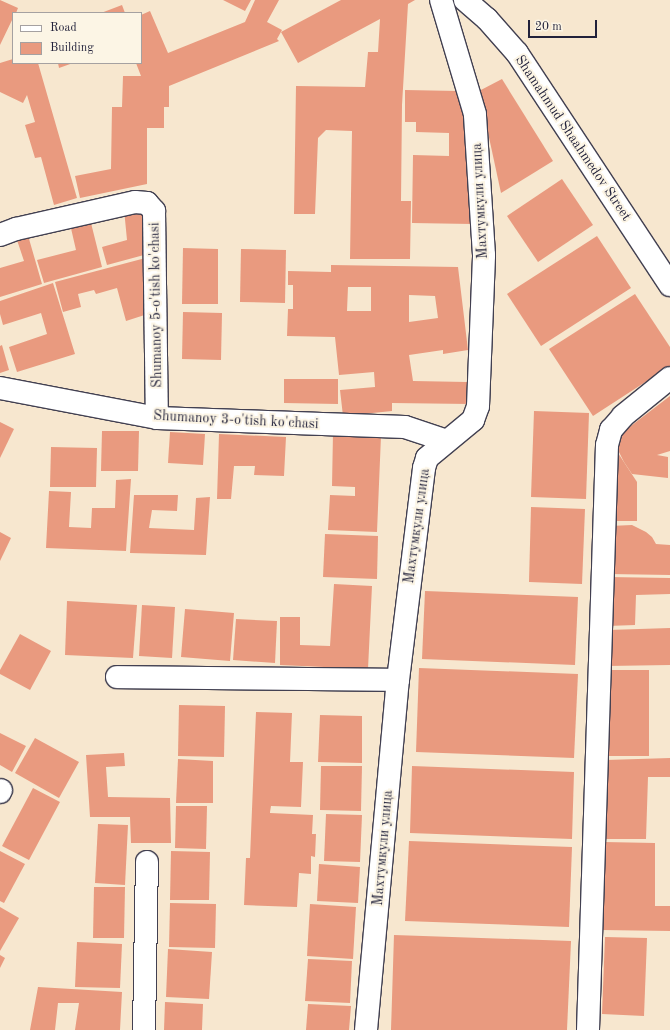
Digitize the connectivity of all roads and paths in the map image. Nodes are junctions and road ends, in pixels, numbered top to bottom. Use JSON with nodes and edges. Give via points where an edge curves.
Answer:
{"nodes":[{"id":1,"x":441,"y":0,"type":"edge"},
{"id":2,"x":465,"y":0,"type":"edge"},
{"id":3,"x":0,"y":236,"type":"edge"},
{"id":4,"x":670,"y":285,"type":"edge"},
{"id":5,"x":670,"y":378,"type":"edge"},
{"id":6,"x":0,"y":388,"type":"edge"},
{"id":7,"x":157,"y":418,"type":"junction"},
{"id":8,"x":447,"y":441,"type":"junction"},
{"id":9,"x":117,"y":677,"type":"dead end"},
{"id":10,"x":398,"y":680,"type":"junction"},
{"id":11,"x":147,"y":862,"type":"dead end"},
{"id":12,"x":144,"y":1030,"type":"edge"},
{"id":13,"x":366,"y":1030,"type":"edge"},
{"id":14,"x":588,"y":1030,"type":"edge"}],
"edges":[{"from":1,"to":8,"type":"street","name":"Махтумкули улица","via":[[475,114],[484,255],[478,406],[473,420]]},
{"from":2,"to":4,"type":"street","name":"Shamahmud Shaahmedov Street","via":[[487,18],[517,53]]},
{"from":3,"to":7,"type":"street","name":"Shumanoy 5-o'tish ko'chasi","via":[[16,229],[135,202],[147,203],[154,211]]},
{"from":5,"to":14,"type":"street","via":[[624,416],[611,430],[607,445]]},
{"from":6,"to":7,"type":"street","name":"Shumanoy 3-o'tish ko'chasi"},
{"from":7,"to":8,"type":"street","name":"Shumanoy 3-o'tish ko'chasi","via":[[406,427]]},
{"from":8,"to":10,"type":"street","name":"Махтумкули улица","via":[[427,458],[424,468]]},
{"from":9,"to":10,"type":"street"},
{"from":10,"to":13,"type":"street","name":"Махтумкули улица"},
{"from":11,"to":12,"type":"street"}]}
